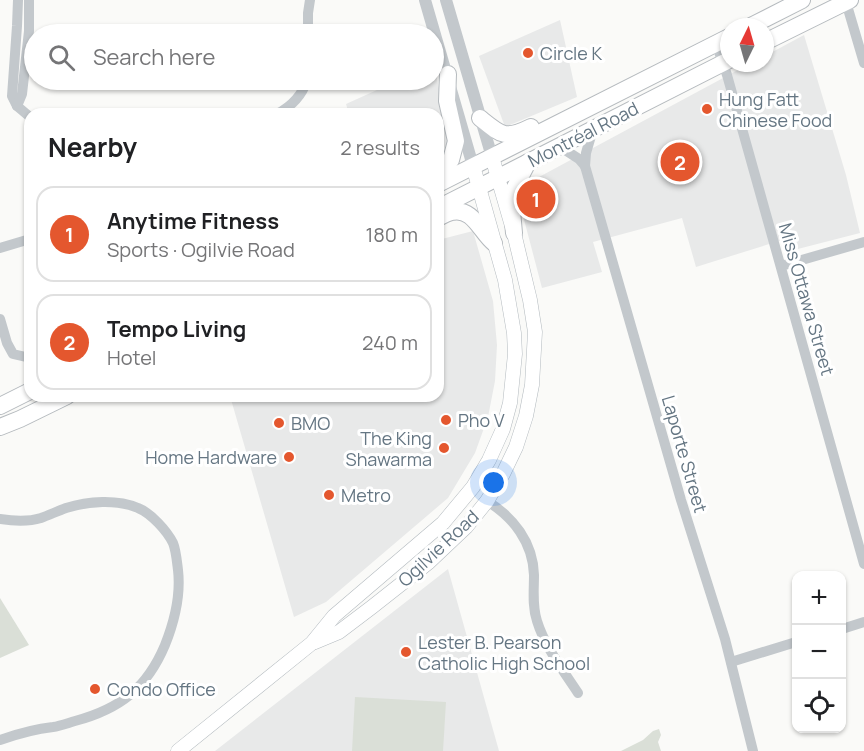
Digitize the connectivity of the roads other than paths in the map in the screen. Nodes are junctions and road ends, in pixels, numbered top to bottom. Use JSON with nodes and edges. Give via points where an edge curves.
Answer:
{"nodes":[{"id":1,"x":18,"y":0,"type":"edge"},
{"id":2,"x":29,"y":0,"type":"edge"},
{"id":3,"x":310,"y":0,"type":"edge"},
{"id":4,"x":425,"y":0,"type":"edge"},
{"id":5,"x":446,"y":0,"type":"edge"},
{"id":6,"x":802,"y":0,"type":"edge"},
{"id":7,"x":848,"y":1,"type":"edge"},
{"id":8,"x":767,"y":18,"type":"edge"},
{"id":9,"x":29,"y":24,"type":"edge"},
{"id":10,"x":308,"y":24,"type":"edge"},
{"id":11,"x":432,"y":24,"type":"edge"},
{"id":12,"x":774,"y":38,"type":"edge"},
{"id":13,"x":720,"y":42,"type":"edge"},
{"id":14,"x":444,"y":61,"type":"edge"},
{"id":15,"x":864,"y":63,"type":"edge"},
{"id":16,"x":720,"y":64,"type":"edge"},
{"id":17,"x":729,"y":72,"type":"edge"},
{"id":18,"x":448,"y":74,"type":"junction"},
{"id":19,"x":24,"y":76,"type":"edge"},
{"id":20,"x":303,"y":90,"type":"edge"},
{"id":21,"x":18,"y":106,"type":"junction"},
{"id":22,"x":288,"y":108,"type":"edge"},
{"id":23,"x":585,"y":110,"type":"junction"},
{"id":24,"x":24,"y":112,"type":"edge"},
{"id":25,"x":480,"y":118,"type":"junction"},
{"id":26,"x":593,"y":129,"type":"junction"},
{"id":27,"x":559,"y":146,"type":"junction"},
{"id":28,"x":492,"y":157,"type":"junction"},
{"id":29,"x":528,"y":162,"type":"junction"},
{"id":30,"x":473,"y":166,"type":"junction"},
{"id":31,"x":585,"y":166,"type":"junction"},
{"id":32,"x":444,"y":172,"type":"edge"},
{"id":33,"x":498,"y":178,"type":"junction"},
{"id":34,"x":444,"y":179,"type":"edge"},
{"id":35,"x":479,"y":188,"type":"junction"},
{"id":36,"x":444,"y":205,"type":"edge"},
{"id":37,"x":444,"y":216,"type":"edge"},
{"id":38,"x":514,"y":233,"type":"junction"},
{"id":39,"x":24,"y":240,"type":"edge"},
{"id":40,"x":864,"y":242,"type":"edge"},
{"id":41,"x":494,"y":243,"type":"junction"},
{"id":42,"x":0,"y":248,"type":"edge"},
{"id":43,"x":781,"y":266,"type":"junction"},
{"id":44,"x":0,"y":319,"type":"edge"},
{"id":45,"x":24,"y":357,"type":"edge"},
{"id":46,"x":24,"y":394,"type":"edge"},
{"id":47,"x":55,"y":402,"type":"edge"},
{"id":48,"x":0,"y":406,"type":"edge"},
{"id":49,"x":0,"y":427,"type":"edge"},
{"id":50,"x":487,"y":501,"type":"junction"},
{"id":51,"x":0,"y":519,"type":"edge"},
{"id":52,"x":864,"y":564,"type":"edge"},
{"id":53,"x":864,"y":622,"type":"edge"},
{"id":54,"x":846,"y":628,"type":"edge"},
{"id":55,"x":312,"y":643,"type":"junction"},
{"id":56,"x":792,"y":643,"type":"edge"},
{"id":57,"x":731,"y":662,"type":"junction"},
{"id":58,"x":578,"y":693,"type":"dead end"},
{"id":59,"x":0,"y":740,"type":"edge"},
{"id":60,"x":178,"y":751,"type":"edge"},
{"id":61,"x":753,"y":751,"type":"edge"}],
"edges":[{"from":1,"to":21,"type":"street","via":[[12,96]]},
{"from":2,"to":9,"type":"street"},
{"from":3,"to":10,"type":"street"},
{"from":4,"to":11,"type":"street","name":"Ogilvie Road"},
{"from":5,"to":25,"type":"street","name":"Ogilvie Road"},
{"from":6,"to":8,"type":"main road"},
{"from":7,"to":12,"type":"main road"},
{"from":7,"to":15,"type":"street"},
{"from":13,"to":23,"type":"main road","name":"Montréal Road"},
{"from":14,"to":18,"type":"street","name":"Ogilvie Road"},
{"from":16,"to":26,"type":"main road","name":"Montréal Road"},
{"from":17,"to":43,"type":"street","name":"Miss Ottawa Street"},
{"from":18,"to":30,"type":"street","name":"Ogilvie Road"},
{"from":18,"to":32,"type":"main road","via":[[447,101],[456,141]]},
{"from":19,"to":21,"type":"street"},
{"from":20,"to":22,"type":"street"},
{"from":21,"to":24,"type":"street"},
{"from":23,"to":25,"type":"main road","via":[[554,116],[509,135]]},
{"from":23,"to":28,"type":"main road","name":"Montréal Road"},
{"from":25,"to":28,"type":"street","name":"Ogilvie Road"},
{"from":26,"to":27,"type":"main road","name":"Montréal Road"},
{"from":26,"to":31,"type":"street","name":"Laporte Street"},
{"from":27,"to":29,"type":"main road","name":"Montréal Road"},
{"from":27,"to":31,"type":"street"},
{"from":28,"to":30,"type":"main road","name":"Montréal Road"},
{"from":28,"to":33,"type":"main road","name":"Ogilvie Road"},
{"from":29,"to":33,"type":"main road","name":"Montréal Road"},
{"from":29,"to":38,"type":"main road","via":[[511,200]]},
{"from":30,"to":34,"type":"main road","name":"Montréal Road"},
{"from":30,"to":35,"type":"main road","name":"Ogilvie Road"},
{"from":31,"to":57,"type":"street","name":"Laporte Street"},
{"from":33,"to":35,"type":"main road","name":"Montréal Road"},
{"from":33,"to":38,"type":"main road","name":"Ogilvie Road"},
{"from":35,"to":36,"type":"main road","name":"Montréal Road"},
{"from":35,"to":41,"type":"main road","name":"Ogilvie Road"},
{"from":37,"to":41,"type":"main road","via":[[466,214],[475,219]]},
{"from":38,"to":50,"type":"main road","name":"Ogilvie Road","via":[[533,316],[532,385],[516,447]]},
{"from":39,"to":42,"type":"street"},
{"from":40,"to":43,"type":"street"},
{"from":41,"to":55,"type":"main road","name":"Ogilvie Road","via":[[513,324],[515,354],[510,403],[489,460],[443,523],[334,616]]},
{"from":43,"to":52,"type":"street","name":"Miss Ottawa Street"},
{"from":44,"to":45,"type":"street","via":[[13,354]]},
{"from":46,"to":48,"type":"main road"},
{"from":47,"to":49,"type":"main road"},
{"from":50,"to":55,"type":"main road","name":"Ogilvie Road","via":[[429,562],[339,632]]},
{"from":50,"to":58,"type":"street","via":[[519,529],[530,550],[536,619],[545,642]]},
{"from":51,"to":59,"type":"street","via":[[34,519],[91,503],[116,502],[140,508],[159,522],[172,543],[180,587],[176,613],[162,652],[134,693],[90,717]]},
{"from":53,"to":54,"type":"street"},
{"from":55,"to":60,"type":"main road","name":"Ogilvie Road"},
{"from":56,"to":57,"type":"street"},
{"from":57,"to":61,"type":"street","name":"Laporte Street"}]}
